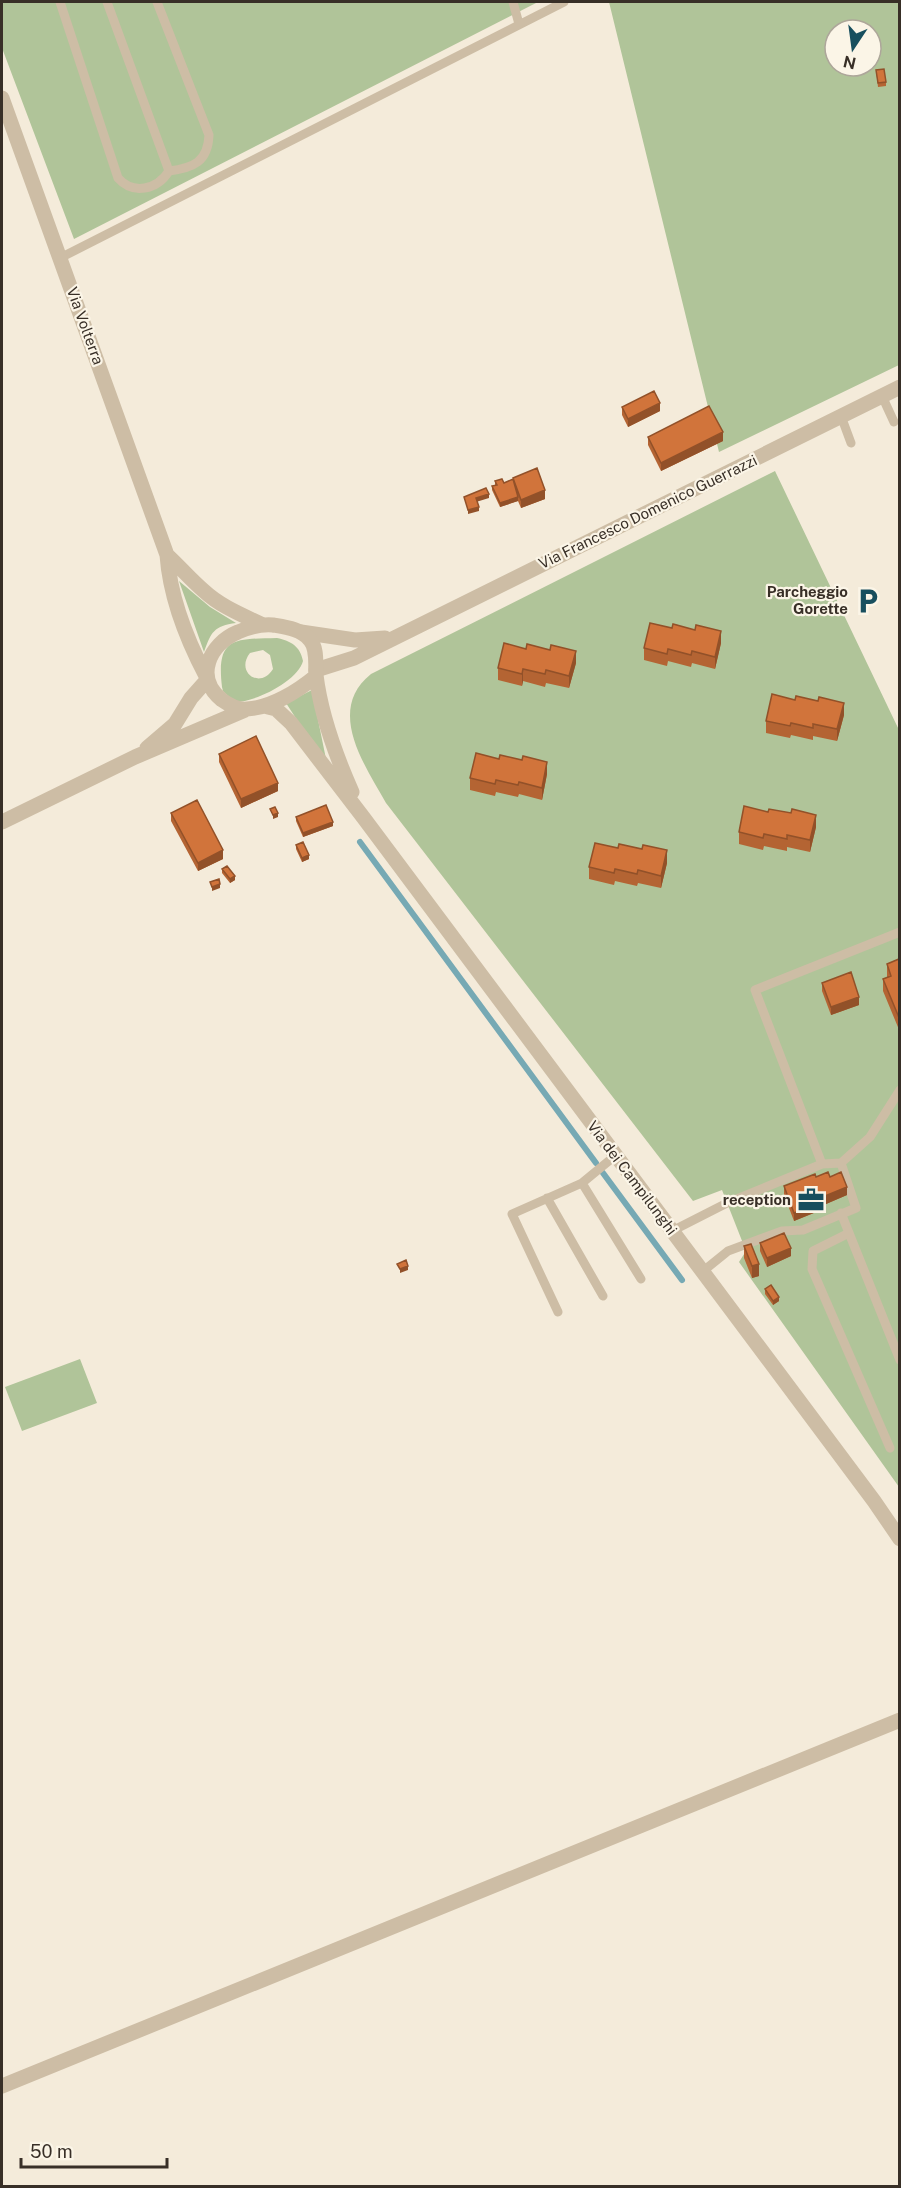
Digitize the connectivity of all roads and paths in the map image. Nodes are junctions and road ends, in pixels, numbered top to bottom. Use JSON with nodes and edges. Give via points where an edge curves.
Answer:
{"nodes":[{"id":1,"x":60,"y":2,"type":"edge"},
{"id":2,"x":107,"y":2,"type":"edge"},
{"id":3,"x":157,"y":2,"type":"edge"},
{"id":4,"x":513,"y":2,"type":"edge"},
{"id":5,"x":564,"y":2,"type":"edge"},
{"id":6,"x":519,"y":24,"type":"junction"},
{"id":7,"x":2,"y":98,"type":"edge"},
{"id":8,"x":169,"y":171,"type":"junction"},
{"id":9,"x":60,"y":258,"type":"junction"},
{"id":10,"x":900,"y":387,"type":"edge"},
{"id":11,"x":882,"y":396,"type":"junction"},
{"id":12,"x":841,"y":416,"type":"junction"},
{"id":13,"x":894,"y":422,"type":"dead end"},
{"id":14,"x":851,"y":443,"type":"dead end"},
{"id":15,"x":167,"y":555,"type":"junction"},
{"id":16,"x":261,"y":624,"type":"junction"},
{"id":17,"x":301,"y":632,"type":"junction"},
{"id":18,"x":397,"y":636,"type":"junction"},
{"id":19,"x":193,"y":652,"type":"junction"},
{"id":20,"x":316,"y":673,"type":"junction"},
{"id":21,"x":207,"y":678,"type":"junction"},
{"id":22,"x":191,"y":698,"type":"junction"},
{"id":23,"x":264,"y":706,"type":"junction"},
{"id":24,"x":245,"y":710,"type":"junction"},
{"id":25,"x":135,"y":757,"type":"junction"},
{"id":26,"x":363,"y":817,"type":"junction"},
{"id":27,"x":2,"y":822,"type":"edge"},
{"id":28,"x":900,"y":932,"type":"edge"},
{"id":29,"x":900,"y":1090,"type":"edge"},
{"id":30,"x":616,"y":1155,"type":"junction"},
{"id":31,"x":841,"y":1163,"type":"junction"},
{"id":32,"x":822,"y":1164,"type":"junction"},
{"id":33,"x":582,"y":1183,"type":"junction"},
{"id":34,"x":547,"y":1198,"type":"junction"},
{"id":35,"x":841,"y":1213,"type":"junction"},
{"id":36,"x":672,"y":1231,"type":"junction"},
{"id":37,"x":849,"y":1233,"type":"junction"},
{"id":38,"x":702,"y":1272,"type":"junction"},
{"id":39,"x":641,"y":1279,"type":"dead end"},
{"id":40,"x":603,"y":1296,"type":"dead end"},
{"id":41,"x":558,"y":1312,"type":"dead end"},
{"id":42,"x":900,"y":1360,"type":"edge"},
{"id":43,"x":890,"y":1448,"type":"dead end"},
{"id":44,"x":900,"y":1539,"type":"edge"},
{"id":45,"x":900,"y":1720,"type":"edge"},
{"id":46,"x":2,"y":2086,"type":"edge"}],
"edges":[{"from":1,"to":8,"type":"lane","via":[[118,178],[126,187],[137,189],[154,185]]},
{"from":2,"to":8,"type":"lane"},
{"from":3,"to":8,"type":"lane","via":[[209,135],[209,146],[196,164]]},
{"from":4,"to":6,"type":"lane"},
{"from":5,"to":6,"type":"lane"},
{"from":6,"to":9,"type":"lane"},
{"from":7,"to":9,"type":"street","name":"Via Volterra"},
{"from":9,"to":15,"type":"street","name":"Via Volterra"},
{"from":10,"to":11,"type":"street","name":"Via Francesco Domenico Guerrazzi"},
{"from":11,"to":12,"type":"street","name":"Via Francesco Domenico Guerrazzi"},
{"from":11,"to":13,"type":"lane"},
{"from":12,"to":14,"type":"lane"},
{"from":12,"to":18,"type":"street","name":"Via Francesco Domenico Guerrazzi"},
{"from":15,"to":16,"type":"street","name":"Via Volterra","via":[[205,592]]},
{"from":15,"to":19,"type":"street","name":"Via Volterra","via":[[169,578]]},
{"from":16,"to":17,"type":"street"},
{"from":16,"to":21,"type":"street","via":[[226,637],[209,660]]},
{"from":17,"to":18,"type":"street","name":"Via Francesco Domenico Guerrazzi","via":[[355,640]]},
{"from":17,"to":20,"type":"street","via":[[313,645]]},
{"from":18,"to":20,"type":"street","name":"Via Francesco Domenico Guerrazzi"},
{"from":19,"to":21,"type":"street","name":"Via Volterra"},
{"from":19,"to":22,"type":"street","via":[[195,684]]},
{"from":20,"to":23,"type":"street","via":[[305,685]]},
{"from":20,"to":26,"type":"street","name":"Via dei Campilunghi","via":[[336,756]]},
{"from":21,"to":22,"type":"street"},
{"from":21,"to":24,"type":"street","via":[[216,696]]},
{"from":22,"to":25,"type":"street","via":[[175,724]]},
{"from":23,"to":24,"type":"street"},
{"from":23,"to":26,"type":"street","name":"Via dei Campilunghi","via":[[276,709],[291,723]]},
{"from":24,"to":25,"type":"street"},
{"from":25,"to":27,"type":"street"},
{"from":26,"to":30,"type":"street","name":"Via dei Campilunghi"},
{"from":28,"to":32,"type":"lane","via":[[755,990]]},
{"from":29,"to":31,"type":"lane","via":[[870,1137]]},
{"from":30,"to":33,"type":"lane"},
{"from":30,"to":36,"type":"street","name":"Via dei Campilunghi"},
{"from":31,"to":32,"type":"lane"},
{"from":31,"to":35,"type":"lane","via":[[856,1208]]},
{"from":32,"to":36,"type":"lane"},
{"from":33,"to":34,"type":"lane"},
{"from":33,"to":39,"type":"lane"},
{"from":34,"to":40,"type":"lane"},
{"from":34,"to":41,"type":"lane","via":[[512,1214]]},
{"from":35,"to":37,"type":"lane"},
{"from":35,"to":38,"type":"lane","via":[[803,1230],[782,1231],[728,1251]]},
{"from":36,"to":38,"type":"street","name":"Via dei Campilunghi"},
{"from":37,"to":42,"type":"lane"},
{"from":37,"to":43,"type":"lane","via":[[813,1251],[812,1269]]},
{"from":38,"to":44,"type":"street","name":"Via dei Campilunghi"},
{"from":45,"to":46,"type":"street"}]}
